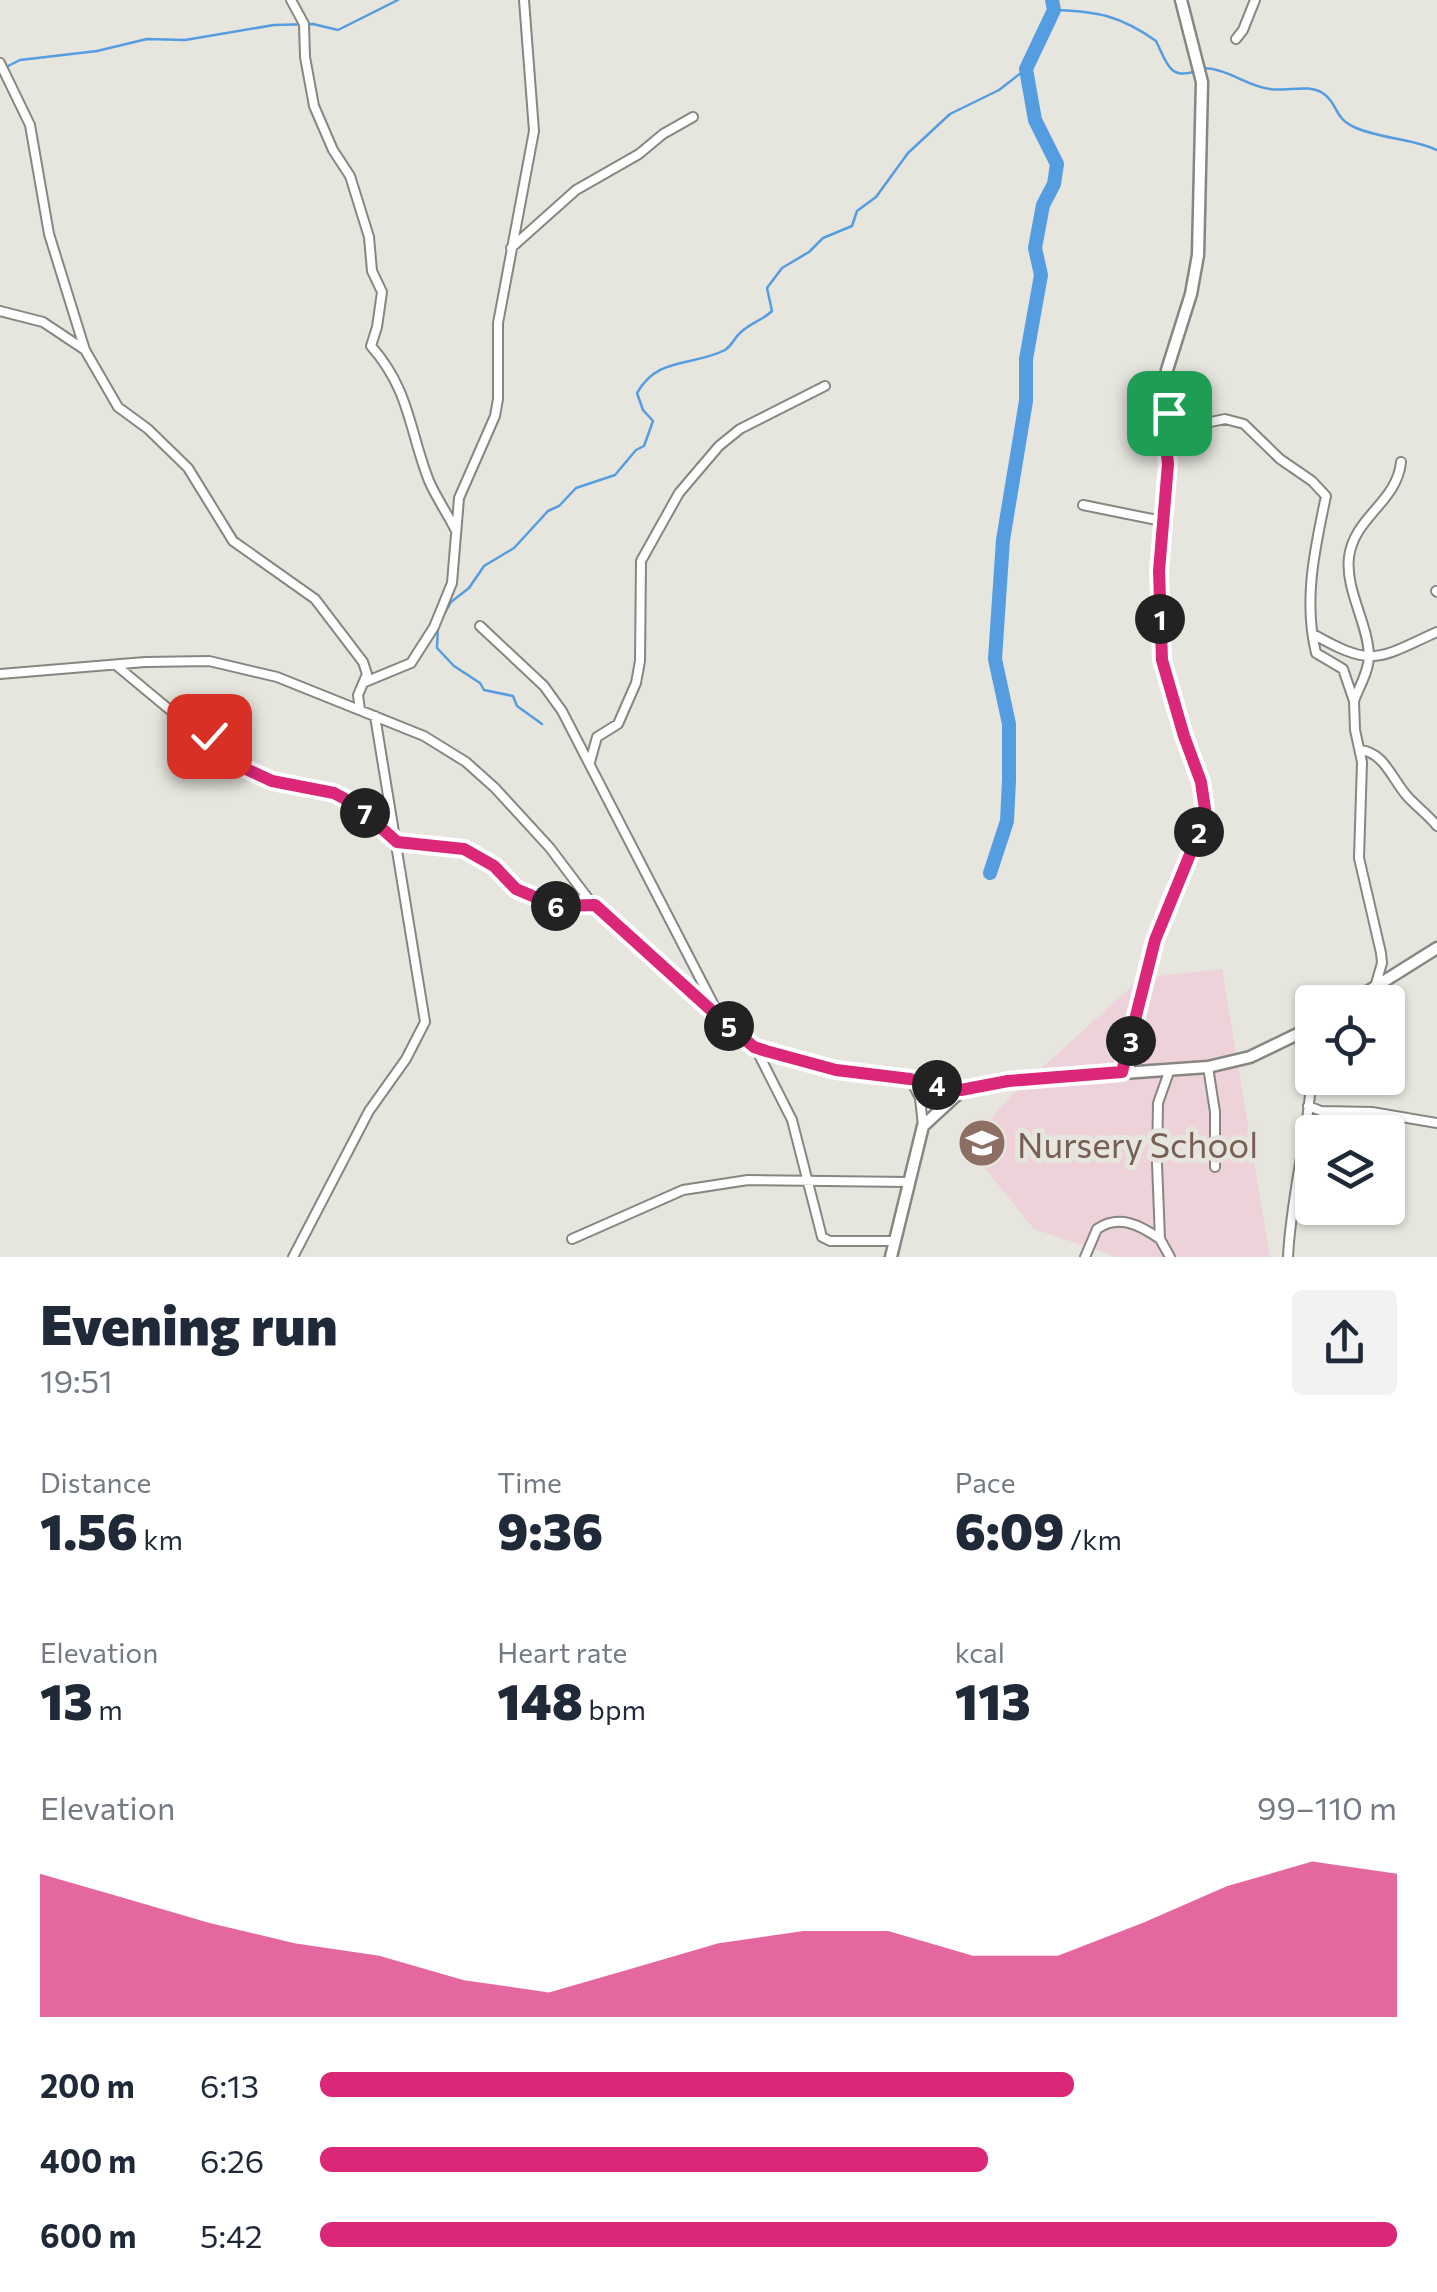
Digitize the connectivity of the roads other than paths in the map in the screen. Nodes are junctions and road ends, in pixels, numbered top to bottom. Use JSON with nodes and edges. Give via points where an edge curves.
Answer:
{"nodes":[{"id":1,"x":291,"y":0,"type":"edge"},
{"id":2,"x":524,"y":0,"type":"edge"},
{"id":3,"x":1181,"y":0,"type":"edge"},
{"id":4,"x":1255,"y":0,"type":"edge"},
{"id":5,"x":1236,"y":40,"type":"dead end"},
{"id":6,"x":0,"y":63,"type":"edge"},
{"id":7,"x":692,"y":117,"type":"dead end"},
{"id":8,"x":511,"y":248,"type":"junction"},
{"id":9,"x":0,"y":311,"type":"edge"},
{"id":10,"x":85,"y":350,"type":"junction"},
{"id":11,"x":826,"y":386,"type":"dead end"},
{"id":12,"x":1162,"y":408,"type":"junction"},
{"id":13,"x":1400,"y":462,"type":"dead end"},
{"id":14,"x":1084,"y":506,"type":"dead end"},
{"id":15,"x":1162,"y":521,"type":"junction"},
{"id":16,"x":455,"y":529,"type":"junction"},
{"id":17,"x":480,"y":626,"type":"dead end"},
{"id":18,"x":1437,"y":632,"type":"edge"},
{"id":19,"x":1312,"y":634,"type":"junction"},
{"id":20,"x":1369,"y":658,"type":"junction"},
{"id":21,"x":115,"y":665,"type":"junction"},
{"id":22,"x":0,"y":674,"type":"edge"},
{"id":23,"x":364,"y":682,"type":"junction"},
{"id":24,"x":1354,"y":701,"type":"junction"},
{"id":25,"x":360,"y":710,"type":"junction"},
{"id":26,"x":375,"y":716,"type":"junction"},
{"id":27,"x":1360,"y":750,"type":"junction"},
{"id":28,"x":590,"y":762,"type":"junction"},
{"id":29,"x":1437,"y":826,"type":"edge"},
{"id":30,"x":397,"y":842,"type":"junction"},
{"id":31,"x":595,"y":905,"type":"junction"},
{"id":32,"x":1437,"y":948,"type":"edge"},
{"id":33,"x":1375,"y":985,"type":"edge"},
{"id":34,"x":1378,"y":985,"type":"edge"},
{"id":35,"x":722,"y":1020,"type":"junction"},
{"id":36,"x":1295,"y":1035,"type":"edge"},
{"id":37,"x":754,"y":1047,"type":"junction"},
{"id":38,"x":1208,"y":1067,"type":"junction"},
{"id":39,"x":1122,"y":1072,"type":"junction"},
{"id":40,"x":1168,"y":1072,"type":"junction"},
{"id":41,"x":910,"y":1079,"type":"junction"},
{"id":42,"x":961,"y":1090,"type":"junction"},
{"id":43,"x":1309,"y":1095,"type":"edge"},
{"id":44,"x":1308,"y":1106,"type":"junction"},
{"id":45,"x":1437,"y":1124,"type":"edge"},
{"id":46,"x":923,"y":1126,"type":"junction"},
{"id":47,"x":1215,"y":1168,"type":"dead end"},
{"id":48,"x":808,"y":1180,"type":"junction"},
{"id":49,"x":908,"y":1182,"type":"junction"},
{"id":50,"x":572,"y":1239,"type":"dead end"},
{"id":51,"x":1160,"y":1239,"type":"junction"},
{"id":52,"x":894,"y":1240,"type":"junction"},
{"id":53,"x":294,"y":1257,"type":"edge"},
{"id":54,"x":891,"y":1257,"type":"edge"},
{"id":55,"x":1085,"y":1257,"type":"edge"},
{"id":56,"x":1170,"y":1257,"type":"edge"},
{"id":57,"x":1288,"y":1257,"type":"edge"}],
"edges":[{"from":1,"to":16,"type":"street","via":[[304,24],[314,106],[350,176],[382,292],[370,346],[410,412],[430,482]]},
{"from":2,"to":8,"type":"street","via":[[534,131]]},
{"from":3,"to":12,"type":"street","via":[[1202,82],[1198,254]]},
{"from":4,"to":5,"type":"street"},
{"from":6,"to":10,"type":"street","via":[[30,125],[49,234]]},
{"from":7,"to":8,"type":"street","via":[[576,190]]},
{"from":8,"to":16,"type":"street","via":[[498,322],[495,416],[459,498]]},
{"from":9,"to":10,"type":"street","via":[[43,322]]},
{"from":10,"to":23,"type":"street","via":[[118,407],[188,468],[233,541],[315,598],[364,662]]},
{"from":11,"to":28,"type":"street","via":[[740,430],[679,493],[640,561],[636,683],[624,716],[592,744]]},
{"from":12,"to":15,"type":"street","via":[[1168,464]]},
{"from":12,"to":19,"type":"street","via":[[1200,424],[1244,424],[1326,496],[1312,554]]},
{"from":13,"to":20,"type":"street","via":[[1392,492],[1364,522],[1349,558]]},
{"from":14,"to":15,"type":"street"},
{"from":15,"to":39,"type":"street","via":[[1162,660],[1205,809],[1155,940]]},
{"from":16,"to":23,"type":"street","via":[[448,597],[423,648],[401,669]]},
{"from":17,"to":28,"type":"street","via":[[544,686]]},
{"from":18,"to":20,"type":"street"},
{"from":19,"to":20,"type":"street"},
{"from":19,"to":24,"type":"street","via":[[1316,654],[1341,666]]},
{"from":20,"to":24,"type":"street"},
{"from":21,"to":22,"type":"street"},
{"from":21,"to":25,"type":"street","via":[[225,663]]},
{"from":21,"to":30,"type":"street","via":[[209,736],[231,762],[272,781],[334,793]]},
{"from":23,"to":25,"type":"street"},
{"from":24,"to":27,"type":"street"},
{"from":25,"to":26,"type":"street"},
{"from":26,"to":30,"type":"street"},
{"from":26,"to":31,"type":"street","via":[[437,741],[466,762]]},
{"from":27,"to":29,"type":"street","via":[[1380,758]]},
{"from":27,"to":33,"type":"street","via":[[1360,858],[1381,953]]},
{"from":28,"to":35,"type":"street"},
{"from":30,"to":31,"type":"street","via":[[464,849],[516,889],[556,906]]},
{"from":30,"to":53,"type":"street","via":[[425,1022]]},
{"from":31,"to":35,"type":"street"},
{"from":32,"to":34,"type":"street"},
{"from":35,"to":37,"type":"street"},
{"from":36,"to":38,"type":"street","via":[[1250,1057]]},
{"from":37,"to":41,"type":"street","via":[[836,1070]]},
{"from":37,"to":48,"type":"street","via":[[792,1120]]},
{"from":38,"to":40,"type":"street"},
{"from":38,"to":47,"type":"street"},
{"from":39,"to":40,"type":"street"},
{"from":39,"to":42,"type":"street"},
{"from":40,"to":51,"type":"street","via":[[1158,1103]]},
{"from":41,"to":42,"type":"street"},
{"from":41,"to":46,"type":"street"},
{"from":42,"to":46,"type":"street"},
{"from":43,"to":44,"type":"street"},
{"from":44,"to":45,"type":"street"},
{"from":44,"to":57,"type":"street"},
{"from":46,"to":49,"type":"street"},
{"from":48,"to":49,"type":"street"},
{"from":48,"to":50,"type":"street","via":[[683,1190]]},
{"from":48,"to":52,"type":"street","via":[[825,1240]]},
{"from":49,"to":52,"type":"street"},
{"from":51,"to":55,"type":"street","via":[[1114,1221],[1097,1229]]},
{"from":51,"to":56,"type":"street"},
{"from":52,"to":54,"type":"street"}]}
